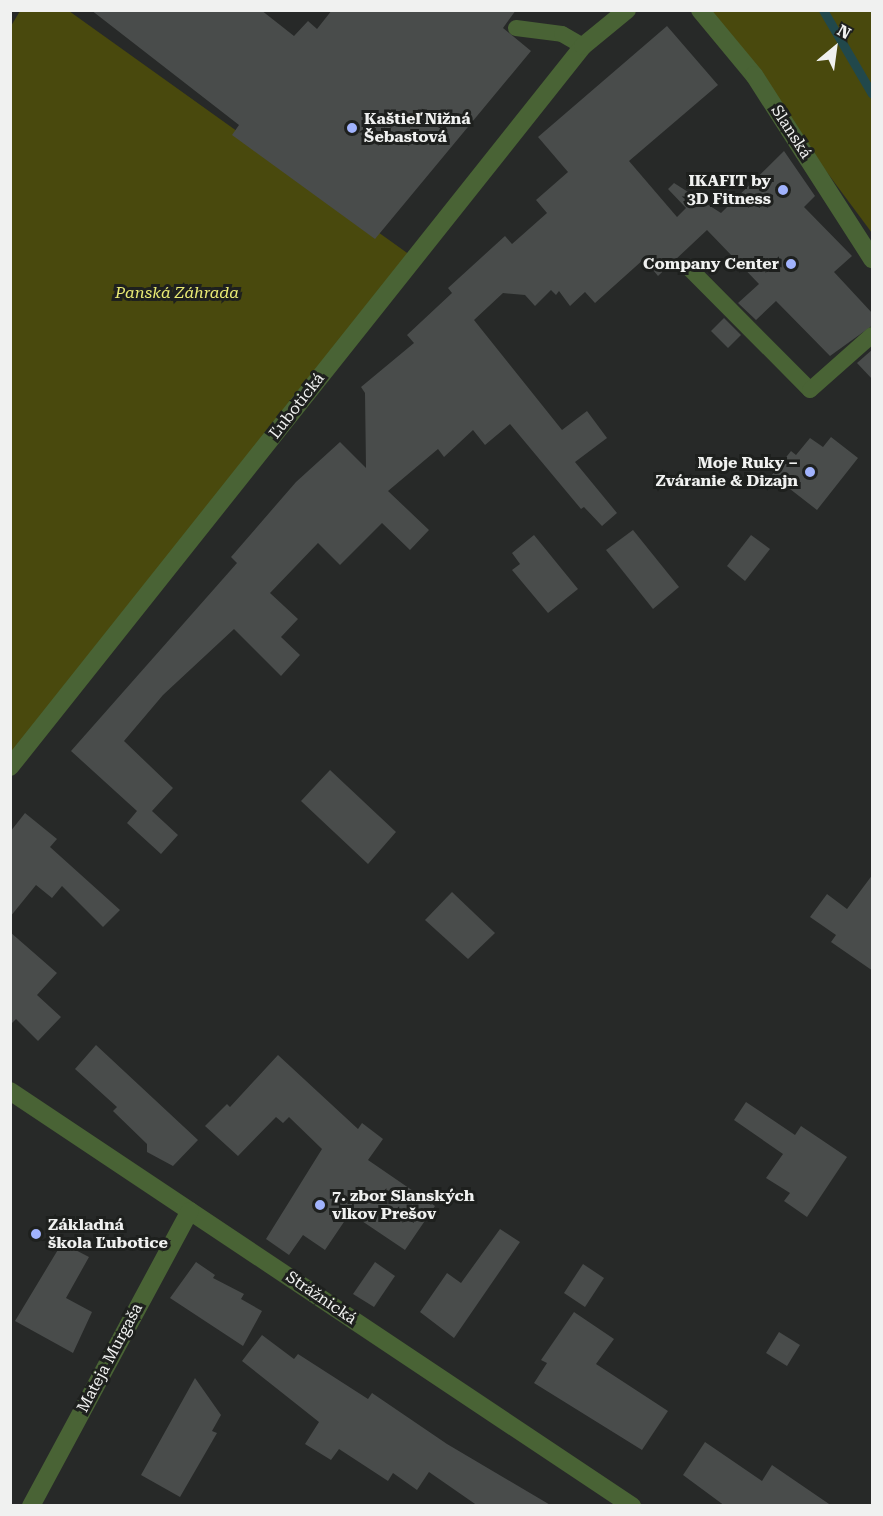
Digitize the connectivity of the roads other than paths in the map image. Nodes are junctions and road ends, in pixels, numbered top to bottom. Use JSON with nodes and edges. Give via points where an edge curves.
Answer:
{"nodes":[{"id":1,"x":627,"y":10,"type":"edge"},
{"id":2,"x":700,"y":10,"type":"edge"},
{"id":3,"x":516,"y":28,"type":"dead end"},
{"id":4,"x":583,"y":46,"type":"junction"},
{"id":5,"x":873,"y":259,"type":"edge"},
{"id":6,"x":688,"y":267,"type":"dead end"},
{"id":7,"x":873,"y":335,"type":"edge"},
{"id":8,"x":10,"y":767,"type":"edge"},
{"id":9,"x":10,"y":1091,"type":"edge"},
{"id":10,"x":190,"y":1211,"type":"junction"},
{"id":11,"x":31,"y":1506,"type":"edge"},
{"id":12,"x":632,"y":1506,"type":"edge"}],
"edges":[{"from":1,"to":4,"type":"street","name":"Ľubotická"},
{"from":2,"to":5,"type":"street","name":"Slanská","via":[[754,75]]},
{"from":3,"to":4,"type":"lane","via":[[562,34]]},
{"from":4,"to":8,"type":"street","name":"Ľubotická"},
{"from":6,"to":7,"type":"lane","via":[[810,390]]},
{"from":9,"to":10,"type":"street","name":"Strážnická"},
{"from":10,"to":11,"type":"street","name":"Mateja Murgaša"},
{"from":10,"to":12,"type":"street","name":"Strážnická"}]}
